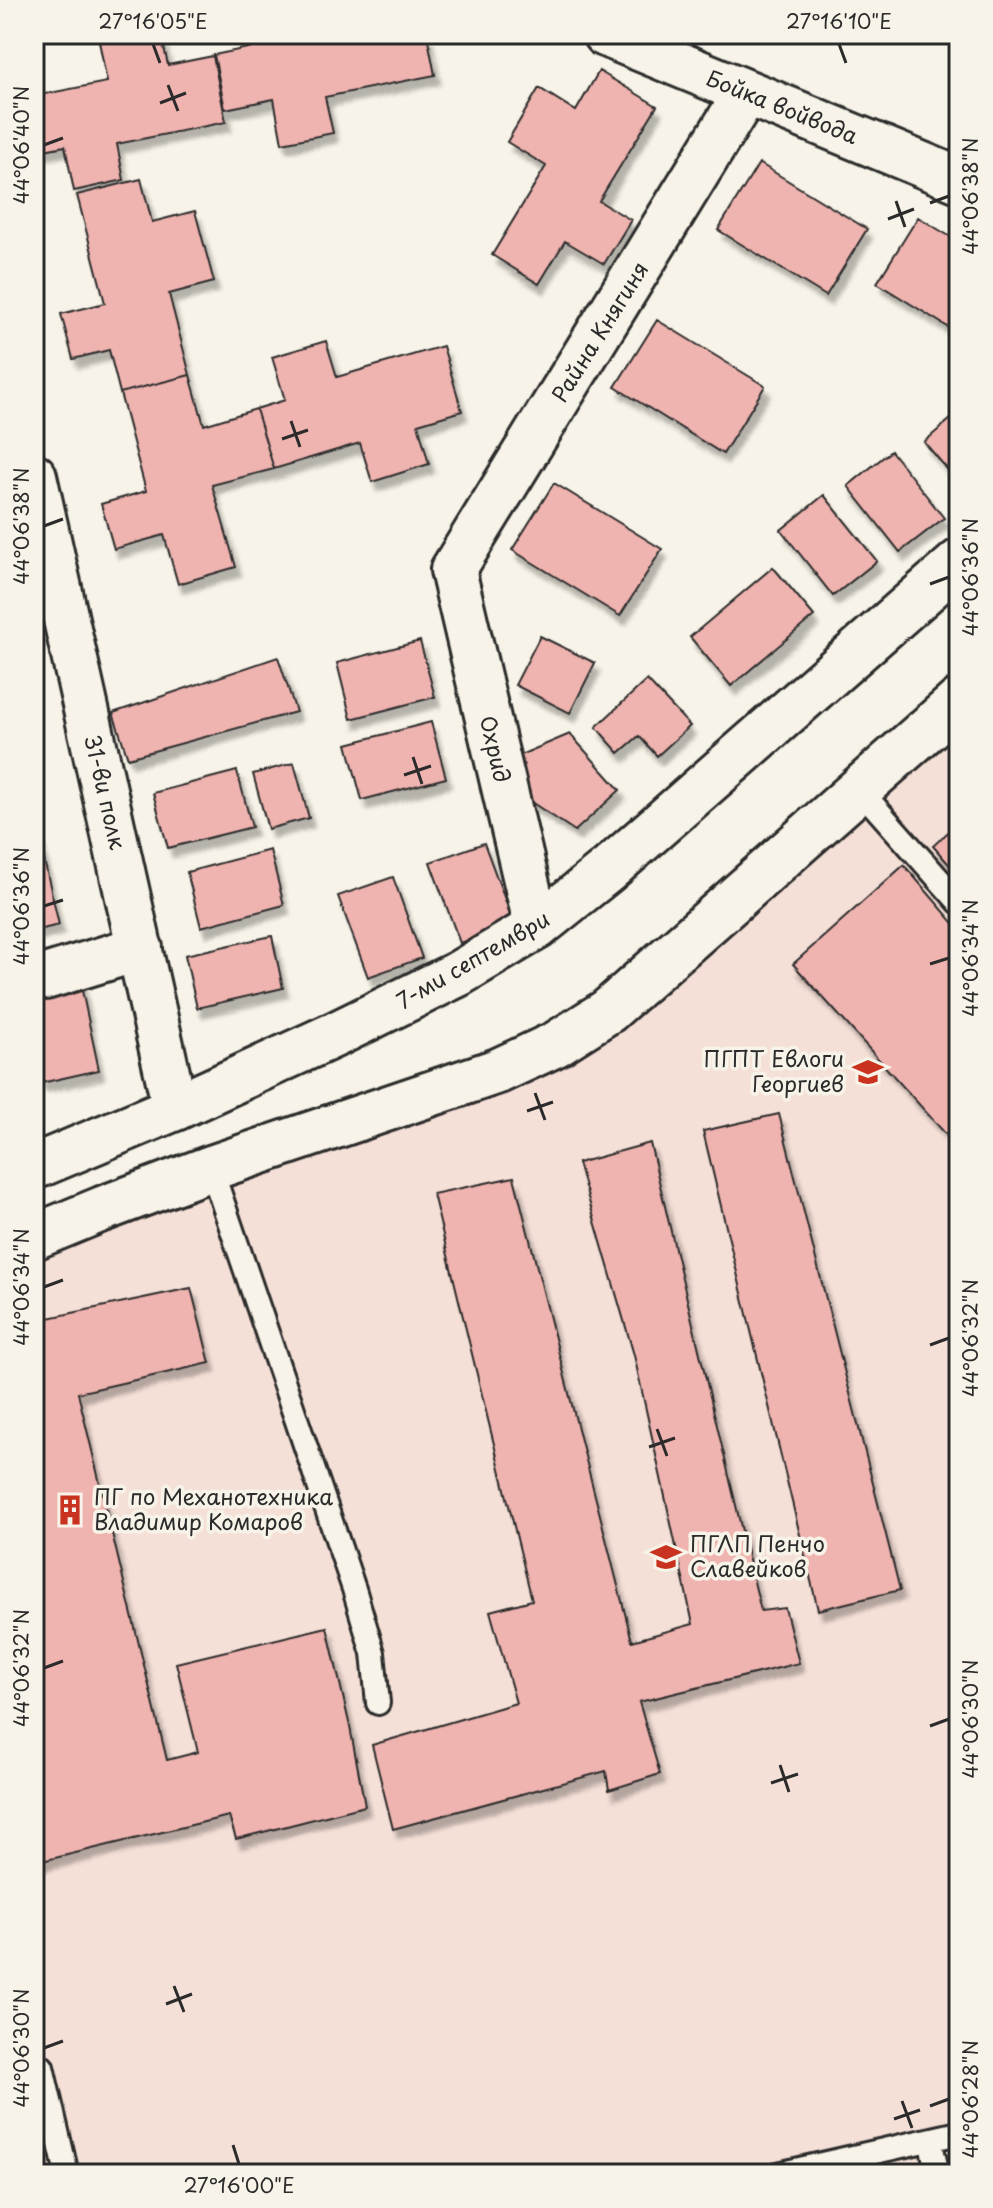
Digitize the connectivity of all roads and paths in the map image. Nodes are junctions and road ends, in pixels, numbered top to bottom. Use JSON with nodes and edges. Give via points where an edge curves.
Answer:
{"nodes":[{"id":1,"x":605,"y":34,"type":"edge"},
{"id":2,"x":746,"y":93,"type":"junction"},
{"id":3,"x":959,"y":180,"type":"edge"},
{"id":4,"x":34,"y":476,"type":"edge"},
{"id":5,"x":959,"y":562,"type":"edge"},
{"id":6,"x":453,"y":570,"type":"joint"},
{"id":7,"x":959,"y":701,"type":"edge"},
{"id":8,"x":859,"y":789,"type":"junction"},
{"id":9,"x":959,"y":902,"type":"edge"},
{"id":10,"x":537,"y":927,"type":"junction"},
{"id":11,"x":140,"y":948,"type":"junction"},
{"id":12,"x":34,"y":976,"type":"edge"},
{"id":13,"x":175,"y":1108,"type":"junction"},
{"id":14,"x":34,"y":1167,"type":"edge"},
{"id":15,"x":211,"y":1168,"type":"junction"},
{"id":16,"x":34,"y":1237,"type":"edge"},
{"id":17,"x":378,"y":1703,"type":"dead end"},
{"id":18,"x":42,"y":2067,"type":"dead end"},
{"id":19,"x":959,"y":2133,"type":"edge"},
{"id":20,"x":930,"y":2140,"type":"junction"},
{"id":21,"x":67,"y":2174,"type":"edge"},
{"id":22,"x":778,"y":2174,"type":"edge"},
{"id":23,"x":938,"y":2174,"type":"edge"}],
"edges":[{"from":1,"to":2,"type":"main road","name":"Бойка войвода"},
{"from":2,"to":3,"type":"main road","name":"Бойка войвода"},
{"from":2,"to":6,"type":"main road","name":"Райна Княгиня"},
{"from":4,"to":11,"type":"main road","name":"31-ви полк"},
{"from":5,"to":10,"type":"main road","name":"7-ми септември"},
{"from":6,"to":10,"type":"main road","name":"Охрид"},
{"from":7,"to":8,"type":"main road"},
{"from":8,"to":9,"type":"lane"},
{"from":8,"to":15,"type":"main road","via":[[608,1011],[556,1044],[498,1071]]},
{"from":10,"to":13,"type":"main road","name":"7-ми септември","via":[[458,974]]},
{"from":11,"to":12,"type":"main road"},
{"from":11,"to":13,"type":"main road","name":"31-ви полк"},
{"from":13,"to":14,"type":"main road","name":"7-ми септември"},
{"from":15,"to":16,"type":"main road"},
{"from":15,"to":17,"type":"lane","via":[[354,1589],[373,1653]]},
{"from":18,"to":21,"type":"lane"},
{"from":19,"to":20,"type":"lane"},
{"from":20,"to":22,"type":"lane"},
{"from":20,"to":23,"type":"lane"}]}
